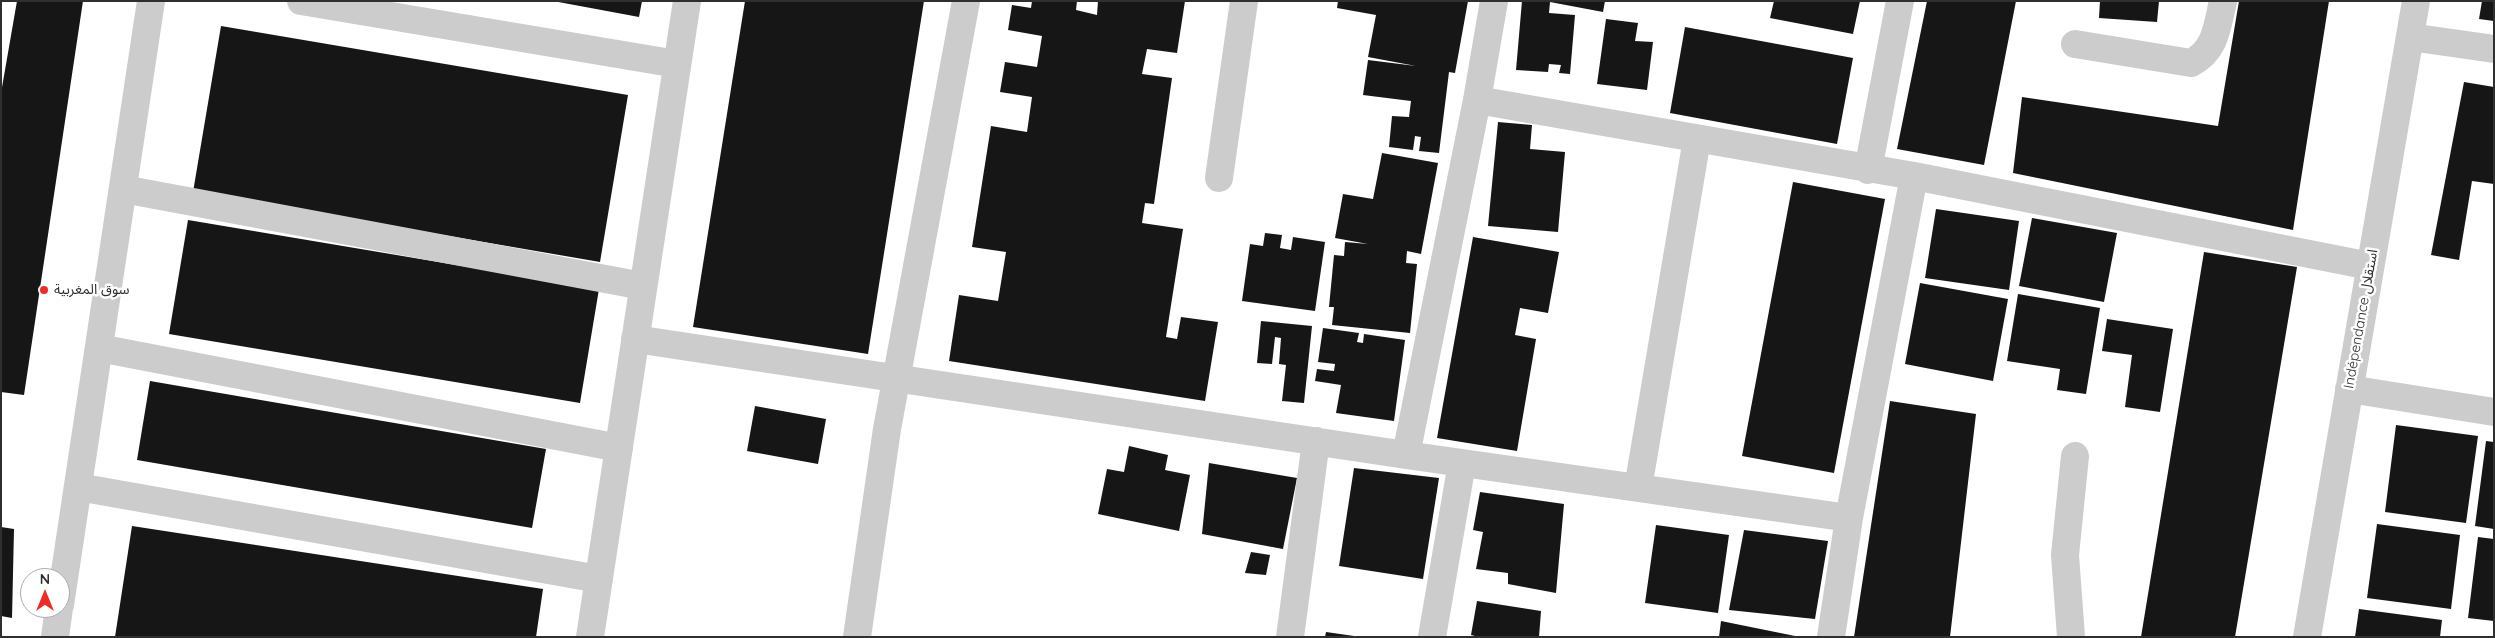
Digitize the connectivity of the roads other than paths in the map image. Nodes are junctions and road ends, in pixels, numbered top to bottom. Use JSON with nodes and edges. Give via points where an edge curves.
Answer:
{"nodes":[{"id":1,"x":151,"y":1,"type":"edge"},
{"id":2,"x":301,"y":1,"type":"edge"},
{"id":3,"x":687,"y":1,"type":"edge"},
{"id":4,"x":966,"y":1,"type":"edge"},
{"id":5,"x":1244,"y":1,"type":"edge"},
{"id":6,"x":1494,"y":1,"type":"edge"},
{"id":7,"x":1900,"y":1,"type":"edge"},
{"id":8,"x":2223,"y":1,"type":"edge"},
{"id":9,"x":2416,"y":1,"type":"edge"},
{"id":10,"x":410,"y":10,"type":"edge"},
{"id":11,"x":2410,"y":37,"type":"junction"},
{"id":12,"x":2075,"y":44,"type":"dead end"},
{"id":13,"x":2494,"y":49,"type":"edge"},
{"id":14,"x":677,"y":64,"type":"junction"},
{"id":15,"x":1477,"y":100,"type":"junction"},
{"id":16,"x":1697,"y":139,"type":"junction"},
{"id":17,"x":1868,"y":170,"type":"junction"},
{"id":18,"x":1914,"y":176,"type":"junction"},
{"id":19,"x":1219,"y":178,"type":"dead end"},
{"id":20,"x":123,"y":189,"type":"junction"},
{"id":21,"x":2370,"y":266,"type":"junction"},
{"id":22,"x":643,"y":286,"type":"junction"},
{"id":23,"x":635,"y":339,"type":"junction"},
{"id":24,"x":99,"y":348,"type":"junction"},
{"id":25,"x":897,"y":378,"type":"junction"},
{"id":26,"x":2349,"y":389,"type":"junction"},
{"id":27,"x":2494,"y":412,"type":"edge"},
{"id":28,"x":1316,"y":441,"type":"junction"},
{"id":29,"x":619,"y":448,"type":"junction"},
{"id":30,"x":1406,"y":455,"type":"junction"},
{"id":31,"x":2075,"y":456,"type":"dead end"},
{"id":32,"x":1462,"y":463,"type":"junction"},
{"id":33,"x":78,"y":487,"type":"junction"},
{"id":34,"x":1638,"y":488,"type":"junction"},
{"id":35,"x":1849,"y":518,"type":"junction"},
{"id":36,"x":66,"y":568,"type":"edge"},
{"id":37,"x":599,"y":579,"type":"junction"},
{"id":38,"x":58,"y":618,"type":"edge"},
{"id":39,"x":55,"y":637,"type":"edge"},
{"id":40,"x":590,"y":637,"type":"edge"},
{"id":41,"x":857,"y":637,"type":"edge"},
{"id":42,"x":1290,"y":637,"type":"edge"},
{"id":43,"x":1432,"y":637,"type":"edge"},
{"id":44,"x":1831,"y":637,"type":"edge"},
{"id":45,"x":2071,"y":637,"type":"edge"},
{"id":46,"x":2307,"y":637,"type":"edge"}],
"edges":[{"from":1,"to":20,"type":"street"},
{"from":2,"to":10,"type":"street"},
{"from":3,"to":14,"type":"street"},
{"from":4,"to":25,"type":"street"},
{"from":5,"to":19,"type":"street"},
{"from":6,"to":15,"type":"street"},
{"from":7,"to":17,"type":"street"},
{"from":8,"to":12,"type":"street","via":[[2214,43],[2203,57],[2191,63]]},
{"from":9,"to":11,"type":"street","name":"Indépendance استقلال"},
{"from":10,"to":14,"type":"street"},
{"from":11,"to":13,"type":"street"},
{"from":11,"to":21,"type":"street","name":"Indépendance استقلال"},
{"from":14,"to":22,"type":"street"},
{"from":15,"to":16,"type":"street"},
{"from":15,"to":30,"type":"street"},
{"from":16,"to":17,"type":"street"},
{"from":16,"to":34,"type":"street"},
{"from":17,"to":18,"type":"street"},
{"from":18,"to":21,"type":"street"},
{"from":18,"to":35,"type":"street"},
{"from":20,"to":22,"type":"street"},
{"from":20,"to":24,"type":"street"},
{"from":21,"to":26,"type":"street","name":"Indépendance استقلال"},
{"from":22,"to":23,"type":"street"},
{"from":23,"to":25,"type":"street"},
{"from":23,"to":29,"type":"street"},
{"from":24,"to":29,"type":"street"},
{"from":24,"to":33,"type":"street"},
{"from":25,"to":28,"type":"street"},
{"from":25,"to":41,"type":"street"},
{"from":26,"to":27,"type":"street"},
{"from":26,"to":46,"type":"street","name":"Indépendance استقلال"},
{"from":28,"to":30,"type":"street"},
{"from":28,"to":42,"type":"street"},
{"from":29,"to":37,"type":"street"},
{"from":30,"to":32,"type":"street"},
{"from":31,"to":45,"type":"street","via":[[2065,555]]},
{"from":32,"to":34,"type":"street"},
{"from":32,"to":43,"type":"street"},
{"from":33,"to":36,"type":"street"},
{"from":33,"to":37,"type":"street"},
{"from":34,"to":35,"type":"street"},
{"from":35,"to":44,"type":"street"},
{"from":37,"to":40,"type":"street"},
{"from":38,"to":39,"type":"street"}]}
